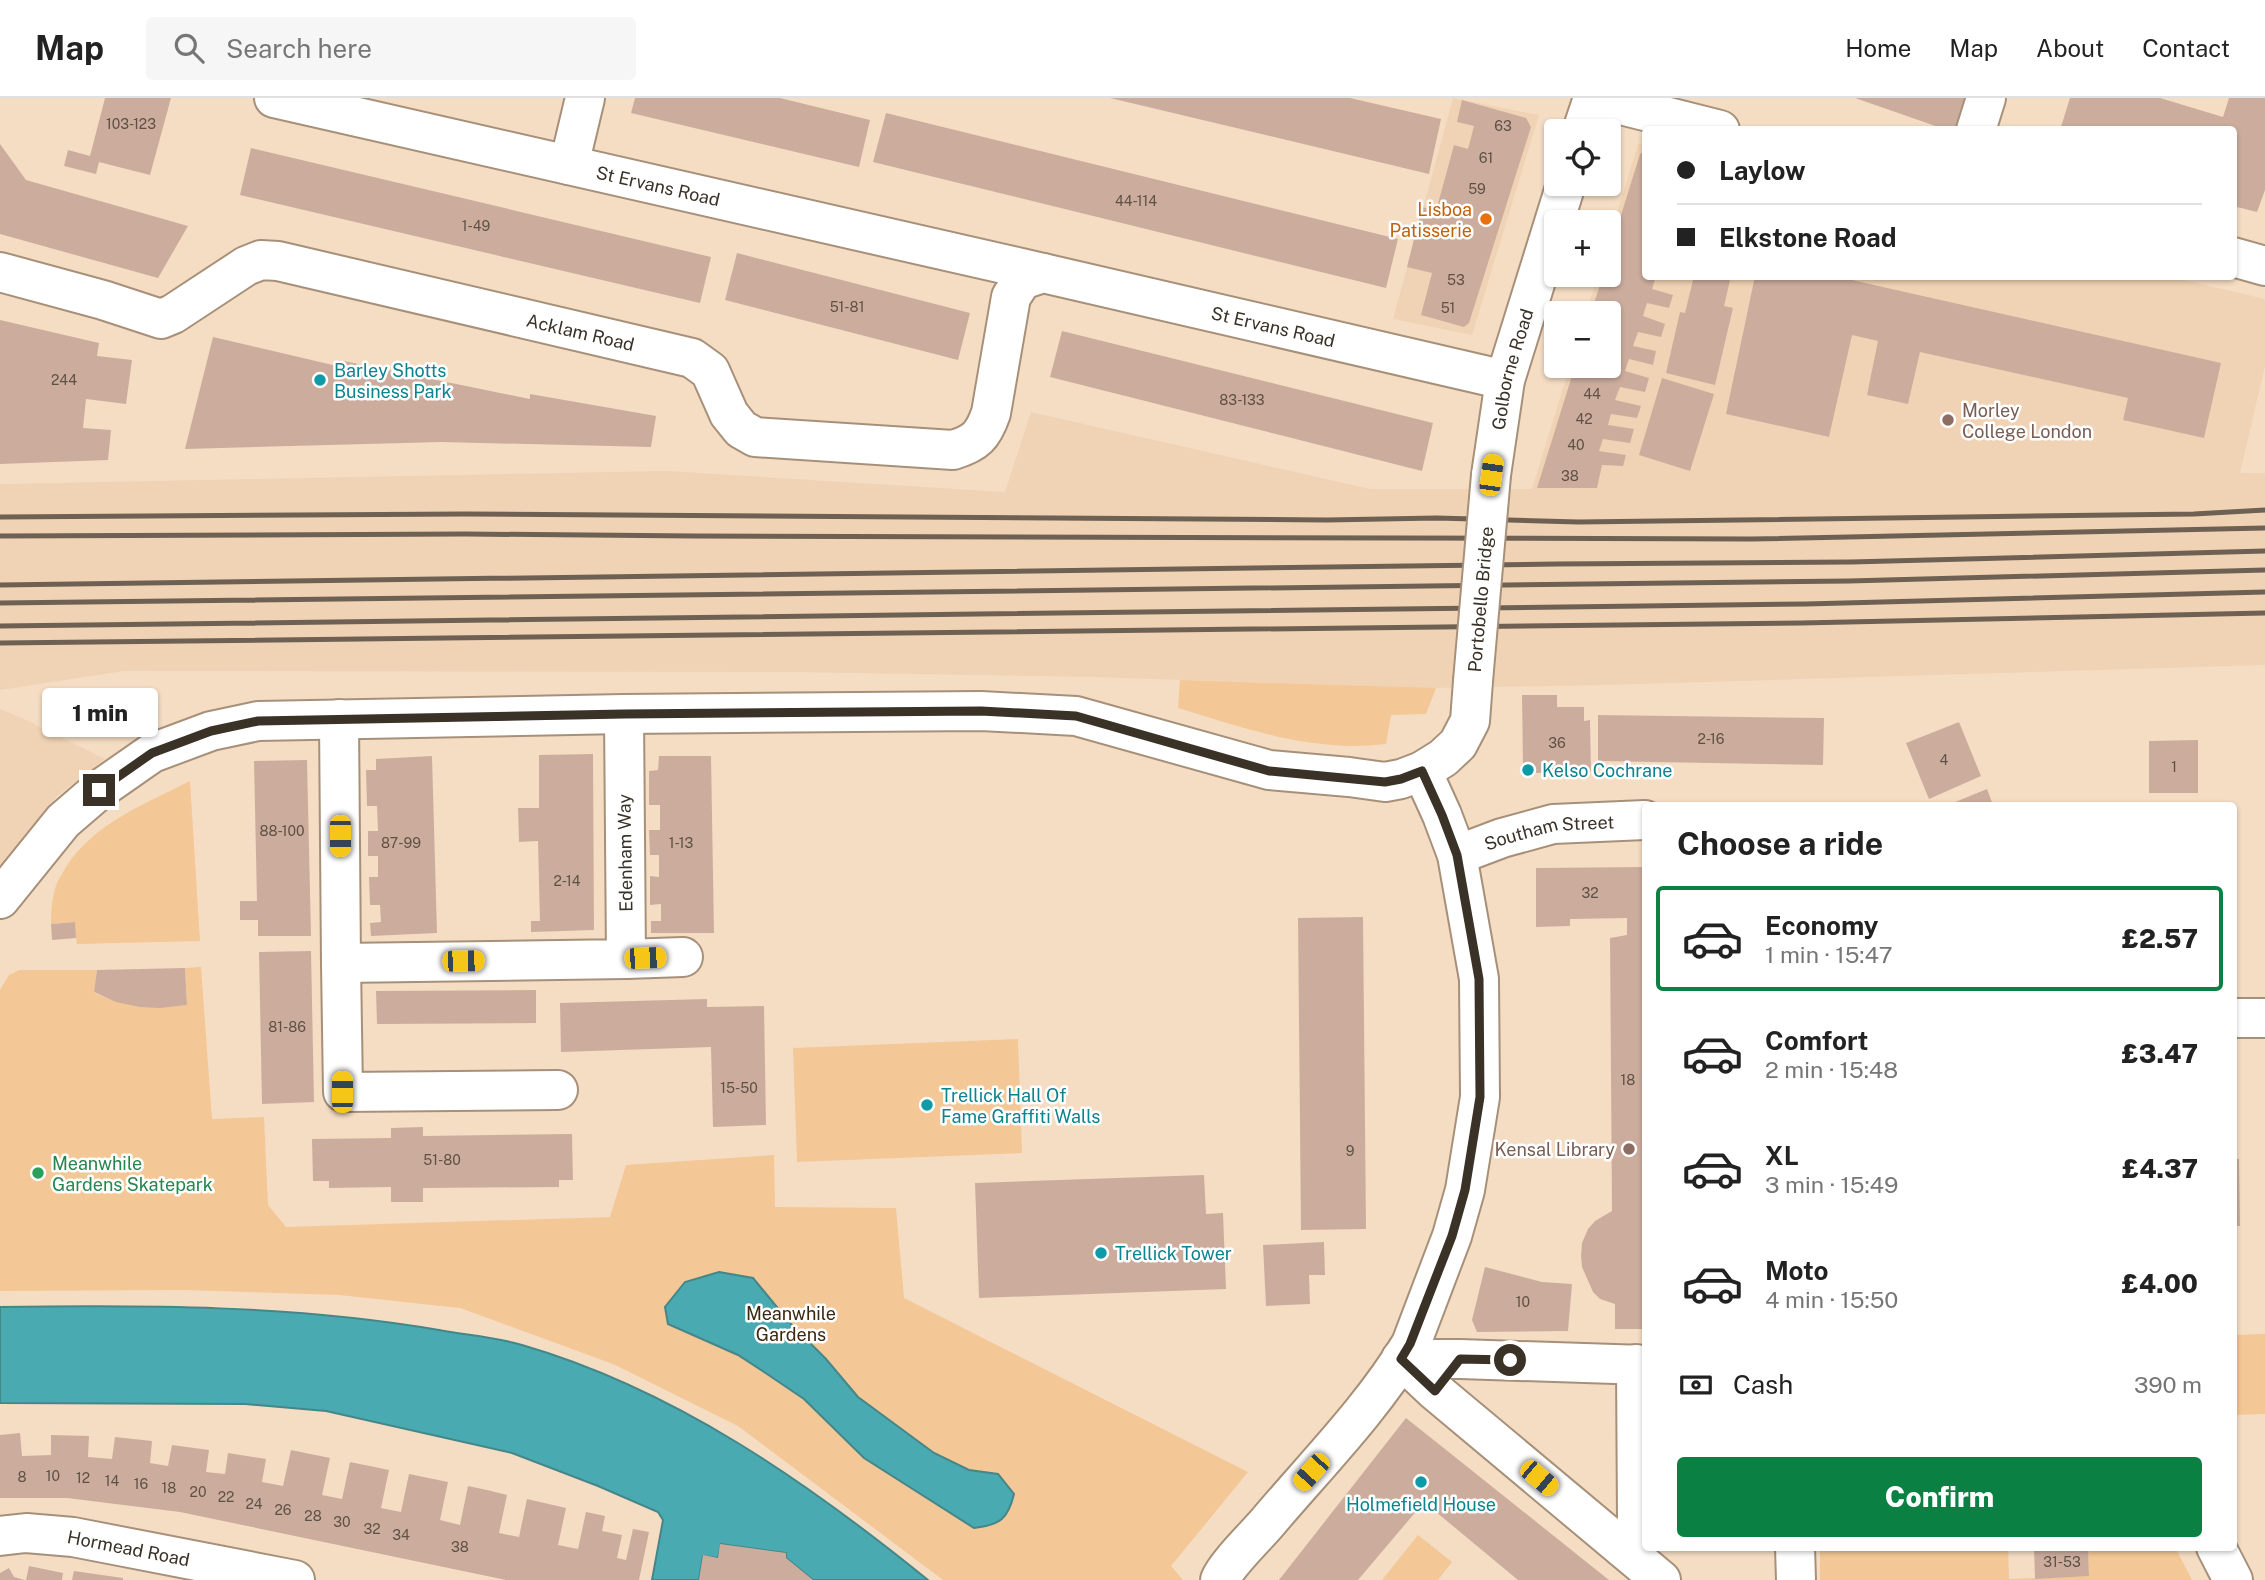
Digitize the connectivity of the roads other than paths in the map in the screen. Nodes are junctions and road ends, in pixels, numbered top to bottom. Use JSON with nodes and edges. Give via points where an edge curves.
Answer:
{"nodes":[{"id":1,"x":274,"y":98,"type":"edge"},
{"id":2,"x":585,"y":98,"type":"edge"},
{"id":3,"x":1593,"y":98,"type":"edge"},
{"id":4,"x":1986,"y":98,"type":"edge"},
{"id":5,"x":1586,"y":119,"type":"edge"},
{"id":6,"x":1704,"y":126,"type":"edge"},
{"id":7,"x":1977,"y":126,"type":"edge"},
{"id":8,"x":569,"y":165,"type":"junction"},
{"id":9,"x":1562,"y":196,"type":"edge"},
{"id":10,"x":0,"y":272,"type":"edge"},
{"id":11,"x":1032,"y":276,"type":"junction"},
{"id":12,"x":1505,"y":380,"type":"junction"},
{"id":13,"x":1491,"y":475,"type":"joint"},
{"id":14,"x":624,"y":714,"type":"junction"},
{"id":15,"x":339,"y":719,"type":"junction"},
{"id":16,"x":1422,"y":771,"type":"junction"},
{"id":17,"x":1642,"y":820,"type":"edge"},
{"id":18,"x":1457,"y":855,"type":"junction"},
{"id":19,"x":0,"y":899,"type":"edge"},
{"id":20,"x":683,"y":957,"type":"dead end"},
{"id":21,"x":626,"y":959,"type":"junction"},
{"id":22,"x":341,"y":962,"type":"junction"},
{"id":23,"x":2237,"y":1018,"type":"edge"},
{"id":24,"x":2265,"y":1018,"type":"edge"},
{"id":25,"x":558,"y":1090,"type":"dead end"},
{"id":26,"x":1401,"y":1359,"type":"junction"},
{"id":27,"x":1460,"y":1359,"type":"junction"},
{"id":28,"x":1640,"y":1364,"type":"edge"},
{"id":29,"x":1435,"y":1391,"type":"junction"},
{"id":30,"x":0,"y":1536,"type":"edge"},
{"id":31,"x":1623,"y":1548,"type":"junction"},
{"id":32,"x":1795,"y":1551,"type":"edge"},
{"id":33,"x":2218,"y":1551,"type":"edge"},
{"id":34,"x":295,"y":1580,"type":"edge"},
{"id":35,"x":1219,"y":1580,"type":"edge"},
{"id":36,"x":1661,"y":1580,"type":"edge"},
{"id":37,"x":1796,"y":1580,"type":"edge"},
{"id":38,"x":2233,"y":1580,"type":"edge"}],
"edges":[{"from":1,"to":8,"type":"street","name":"St Ervans Road"},
{"from":2,"to":8,"type":"street"},
{"from":3,"to":5,"type":"street"},
{"from":3,"to":6,"type":"street"},
{"from":4,"to":7,"type":"street"},
{"from":8,"to":11,"type":"street","name":"St Ervans Road"},
{"from":9,"to":12,"type":"street","name":"Golborne Road"},
{"from":10,"to":11,"type":"street","name":"Acklam Road","via":[[161,318],[246,266],[261,260],[278,261],[692,358],[710,371],[729,414],[755,437],[953,450],[970,444],[985,430],[1011,297]]},
{"from":11,"to":12,"type":"street","name":"St Ervans Road"},
{"from":12,"to":13,"type":"street","name":"Golborne Road"},
{"from":13,"to":16,"type":"street","name":"Portobello Bridge","bridge":true,"via":[[1470,721],[1458,744]]},
{"from":14,"to":15,"type":"street"},
{"from":14,"to":16,"type":"street","via":[[981,711],[1076,716],[1269,771],[1385,782]]},
{"from":14,"to":21,"type":"street","name":"Edenham Way"},
{"from":15,"to":19,"type":"street","via":[[258,721],[211,731],[152,753],[63,821]]},
{"from":15,"to":22,"type":"street"},
{"from":16,"to":18,"type":"street"},
{"from":17,"to":18,"type":"street","name":"Southam Street","via":[[1553,824]]},
{"from":18,"to":26,"type":"street","via":[[1479,979],[1480,1097],[1465,1190],[1452,1236]]},
{"from":20,"to":21,"type":"street"},
{"from":21,"to":22,"type":"street"},
{"from":22,"to":25,"type":"street","via":[[342,1092]]},
{"from":23,"to":24,"type":"street"},
{"from":26,"to":27,"type":"street"},
{"from":26,"to":29,"type":"street"},
{"from":26,"to":35,"type":"street","via":[[1361,1416]]},
{"from":27,"to":28,"type":"street"},
{"from":27,"to":29,"type":"street"},
{"from":28,"to":31,"type":"street","via":[[1637,1519]]},
{"from":29,"to":31,"type":"street"},
{"from":30,"to":34,"type":"street","name":"Hormead Road","via":[[73,1536]]},
{"from":31,"to":36,"type":"street"},
{"from":32,"to":37,"type":"street"},
{"from":33,"to":38,"type":"street"}]}
